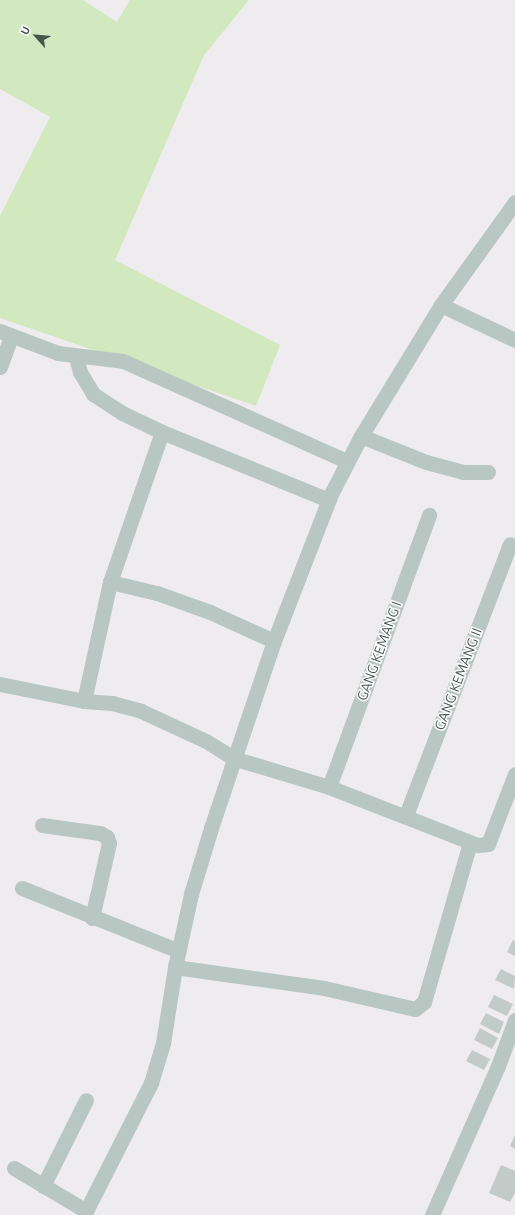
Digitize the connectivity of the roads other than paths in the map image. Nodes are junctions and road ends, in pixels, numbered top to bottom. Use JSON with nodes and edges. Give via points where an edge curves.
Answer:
{"nodes":[{"id":1,"x":515,"y":202,"type":"edge"},
{"id":2,"x":441,"y":305,"type":"junction"},
{"id":3,"x":6,"y":333,"type":"edge"},
{"id":4,"x":515,"y":340,"type":"edge"},
{"id":5,"x":76,"y":357,"type":"junction"},
{"id":6,"x":0,"y":367,"type":"edge"},
{"id":7,"x":162,"y":432,"type":"junction"},
{"id":8,"x":361,"y":436,"type":"junction"},
{"id":9,"x":347,"y":461,"type":"junction"},
{"id":10,"x":488,"y":472,"type":"dead end"},
{"id":11,"x":329,"y":500,"type":"junction"},
{"id":12,"x":429,"y":515,"type":"dead end"},
{"id":13,"x":510,"y":544,"type":"dead end"},
{"id":14,"x":110,"y":582,"type":"junction"},
{"id":15,"x":274,"y":642,"type":"junction"},
{"id":16,"x":0,"y":684,"type":"edge"},
{"id":17,"x":84,"y":702,"type":"junction"},
{"id":18,"x":233,"y":758,"type":"junction"},
{"id":19,"x":515,"y":774,"type":"edge"},
{"id":20,"x":329,"y":787,"type":"junction"},
{"id":21,"x":406,"y":815,"type":"junction"},
{"id":22,"x":42,"y":825,"type":"dead end"},
{"id":23,"x":470,"y":843,"type":"junction"},
{"id":24,"x":22,"y":888,"type":"dead end"},
{"id":25,"x":92,"y":918,"type":"junction"},
{"id":26,"x":179,"y":951,"type":"junction"},
{"id":27,"x":175,"y":968,"type":"junction"},
{"id":28,"x":515,"y":1020,"type":"edge"},
{"id":29,"x":515,"y":1056,"type":"edge"},
{"id":30,"x":498,"y":1066,"type":"junction"},
{"id":31,"x":86,"y":1100,"type":"dead end"},
{"id":32,"x":14,"y":1168,"type":"dead end"},
{"id":33,"x":43,"y":1186,"type":"junction"},
{"id":34,"x":85,"y":1213,"type":"edge"},
{"id":35,"x":432,"y":1215,"type":"edge"}],
"edges":[{"from":1,"to":2,"type":"street"},
{"from":2,"to":4,"type":"street"},
{"from":2,"to":8,"type":"street"},
{"from":3,"to":5,"type":"street","via":[[58,353]]},
{"from":3,"to":6,"type":"street"},
{"from":5,"to":7,"type":"street","via":[[80,372],[93,394],[122,413]]},
{"from":5,"to":9,"type":"street","via":[[123,361]]},
{"from":7,"to":11,"type":"street"},
{"from":7,"to":14,"type":"street"},
{"from":8,"to":9,"type":"street"},
{"from":8,"to":10,"type":"street","via":[[426,462],[463,472]]},
{"from":9,"to":11,"type":"street"},
{"from":11,"to":15,"type":"street"},
{"from":12,"to":20,"type":"street","name":"GANG KEMANG I"},
{"from":13,"to":21,"type":"street","name":"GANG KEMANG II"},
{"from":14,"to":15,"type":"street","via":[[157,593],[204,609]]},
{"from":14,"to":17,"type":"street"},
{"from":15,"to":18,"type":"street"},
{"from":16,"to":17,"type":"street"},
{"from":17,"to":18,"type":"street","via":[[112,703],[141,711],[206,741]]},
{"from":18,"to":20,"type":"street"},
{"from":18,"to":26,"type":"street","via":[[191,894]]},
{"from":19,"to":23,"type":"street","via":[[488,844]]},
{"from":20,"to":21,"type":"street"},
{"from":21,"to":23,"type":"street"},
{"from":22,"to":25,"type":"street","via":[[100,833],[107,837],[110,843]]},
{"from":23,"to":27,"type":"street","via":[[424,1002],[415,1009],[324,988]]},
{"from":24,"to":25,"type":"street"},
{"from":25,"to":26,"type":"street"},
{"from":26,"to":27,"type":"street"},
{"from":27,"to":34,"type":"street","via":[[163,1043],[151,1083]]},
{"from":28,"to":30,"type":"street"},
{"from":29,"to":30,"type":"street"},
{"from":30,"to":35,"type":"street"},
{"from":31,"to":33,"type":"street"},
{"from":32,"to":33,"type":"street"},
{"from":33,"to":34,"type":"street"}]}
